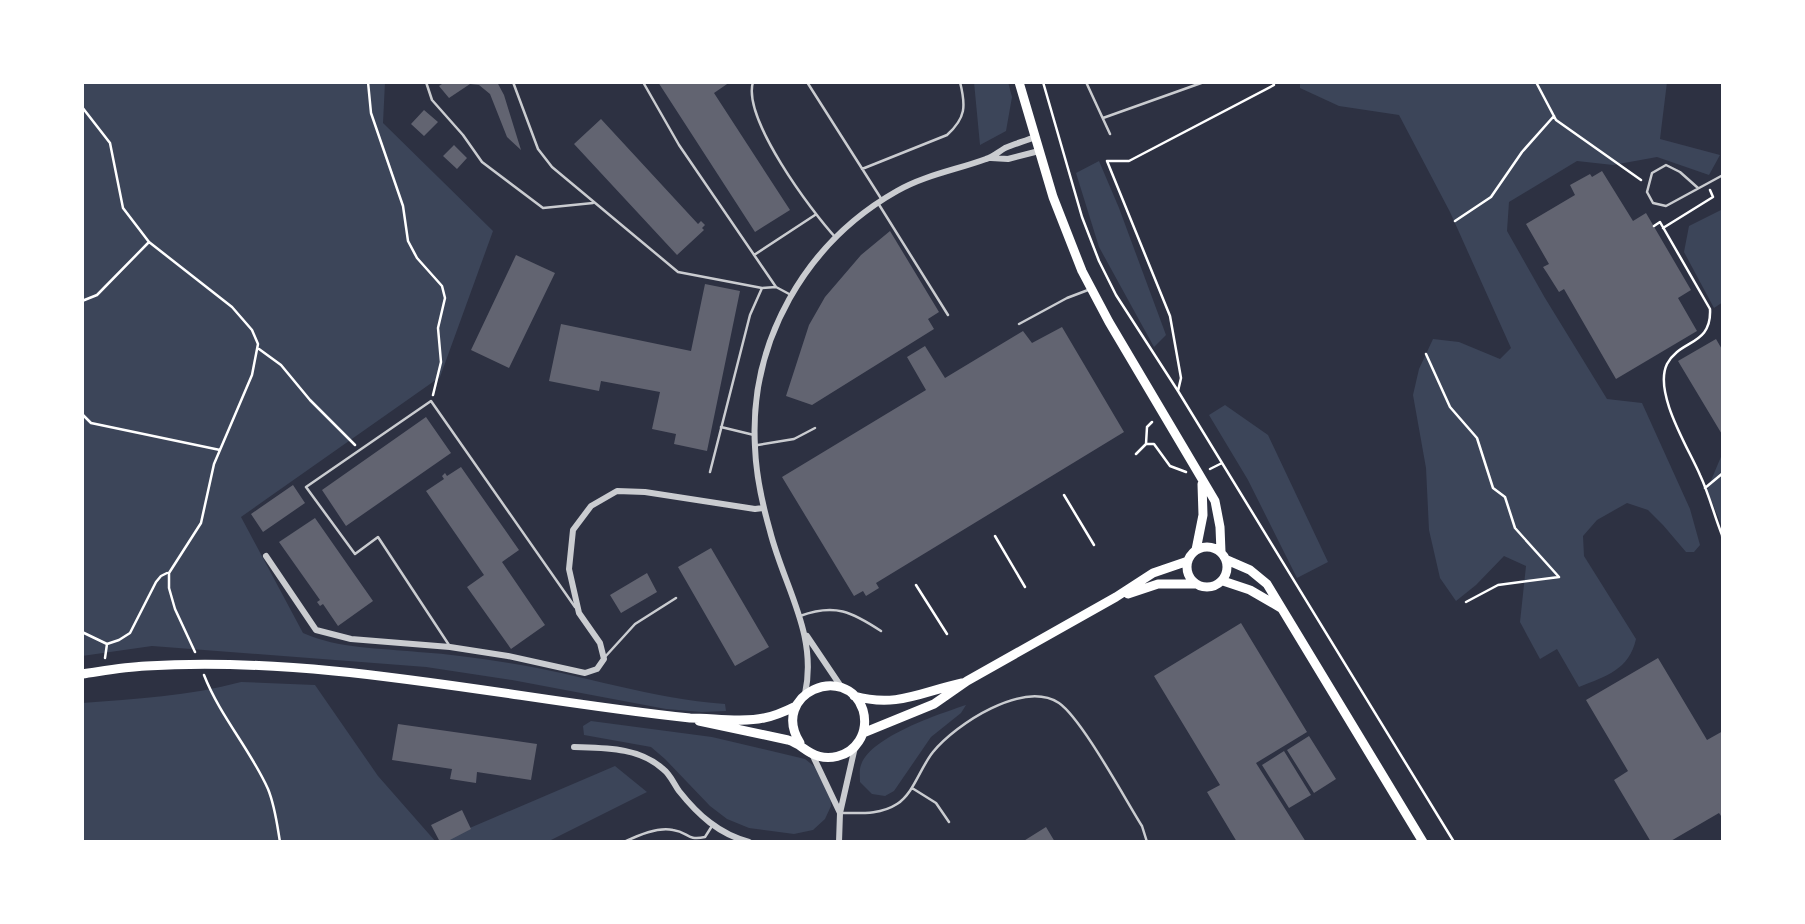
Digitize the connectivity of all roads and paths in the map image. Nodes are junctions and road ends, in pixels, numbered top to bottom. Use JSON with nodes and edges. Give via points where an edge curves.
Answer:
{"nodes":[{"id":1,"x":368,"y":82,"type":"edge"},
{"id":2,"x":426,"y":82,"type":"edge"},
{"id":3,"x":513,"y":82,"type":"edge"},
{"id":4,"x":643,"y":82,"type":"edge"},
{"id":5,"x":753,"y":82,"type":"edge"},
{"id":6,"x":807,"y":82,"type":"edge"},
{"id":7,"x":960,"y":82,"type":"edge"},
{"id":8,"x":1019,"y":82,"type":"edge"},
{"id":9,"x":1043,"y":82,"type":"edge"},
{"id":10,"x":1086,"y":82,"type":"edge"},
{"id":11,"x":1204,"y":82,"type":"edge"},
{"id":12,"x":1273,"y":82,"type":"edge"},
{"id":13,"x":1536,"y":82,"type":"edge"},
{"id":14,"x":1048,"y":99,"type":"junction"},
{"id":15,"x":1040,"y":100,"type":"dead end"},
{"id":16,"x":82,"y":107,"type":"edge"},
{"id":17,"x":1554,"y":117,"type":"junction"},
{"id":18,"x":1103,"y":118,"type":"junction"},
{"id":19,"x":1111,"y":134,"type":"dead end"},
{"id":20,"x":1035,"y":137,"type":"junction"},
{"id":21,"x":1039,"y":151,"type":"junction"},
{"id":22,"x":989,"y":158,"type":"junction"},
{"id":23,"x":862,"y":169,"type":"junction"},
{"id":24,"x":1723,"y":175,"type":"edge"},
{"id":25,"x":1706,"y":184,"type":"junction"},
{"id":26,"x":1649,"y":185,"type":"junction"},
{"id":27,"x":1698,"y":188,"type":"junction"},
{"id":28,"x":880,"y":202,"type":"junction"},
{"id":29,"x":593,"y":203,"type":"junction"},
{"id":30,"x":815,"y":215,"type":"junction"},
{"id":31,"x":1455,"y":221,"type":"dead end"},
{"id":32,"x":1654,"y":226,"type":"dead end"},
{"id":33,"x":1663,"y":228,"type":"junction"},
{"id":34,"x":836,"y":238,"type":"junction"},
{"id":35,"x":149,"y":242,"type":"junction"},
{"id":36,"x":754,"y":255,"type":"junction"},
{"id":37,"x":776,"y":287,"type":"junction"},
{"id":38,"x":762,"y":288,"type":"junction"},
{"id":39,"x":1091,"y":289,"type":"junction"},
{"id":40,"x":791,"y":295,"type":"junction"},
{"id":41,"x":82,"y":302,"type":"edge"},
{"id":42,"x":948,"y":315,"type":"dead end"},
{"id":43,"x":1019,"y":324,"type":"dead end"},
{"id":44,"x":258,"y":348,"type":"junction"},
{"id":45,"x":1426,"y":354,"type":"dead end"},
{"id":46,"x":1178,"y":391,"type":"junction"},
{"id":47,"x":431,"y":401,"type":"junction"},
{"id":48,"x":82,"y":414,"type":"edge"},
{"id":49,"x":1152,"y":422,"type":"dead end"},
{"id":50,"x":721,"y":427,"type":"junction"},
{"id":51,"x":815,"y":428,"type":"dead end"},
{"id":52,"x":754,"y":435,"type":"junction"},
{"id":53,"x":1146,"y":444,"type":"junction"},
{"id":54,"x":754,"y":445,"type":"junction"},
{"id":55,"x":220,"y":450,"type":"junction"},
{"id":56,"x":360,"y":450,"type":"junction"},
{"id":57,"x":1136,"y":454,"type":"dead end"},
{"id":58,"x":1223,"y":463,"type":"junction"},
{"id":59,"x":1206,"y":471,"type":"dead end"},
{"id":60,"x":710,"y":472,"type":"dead end"},
{"id":61,"x":1186,"y":472,"type":"dead end"},
{"id":62,"x":1723,"y":473,"type":"edge"},
{"id":63,"x":1202,"y":482,"type":"junction"},
{"id":64,"x":1704,"y":488,"type":"junction"},
{"id":65,"x":1064,"y":495,"type":"dead end"},
{"id":66,"x":764,"y":508,"type":"junction"},
{"id":67,"x":995,"y":536,"type":"dead end"},
{"id":68,"x":1723,"y":543,"type":"edge"},
{"id":69,"x":1094,"y":545,"type":"dead end"},
{"id":70,"x":1196,"y":550,"type":"junction"},
{"id":71,"x":266,"y":556,"type":"dead end"},
{"id":72,"x":1224,"y":556,"type":"junction"},
{"id":73,"x":1188,"y":561,"type":"junction"},
{"id":74,"x":169,"y":573,"type":"junction"},
{"id":75,"x":1223,"y":581,"type":"junction"},
{"id":76,"x":1195,"y":584,"type":"junction"},
{"id":77,"x":916,"y":585,"type":"dead end"},
{"id":78,"x":1025,"y":587,"type":"dead end"},
{"id":79,"x":1116,"y":597,"type":"junction"},
{"id":80,"x":676,"y":598,"type":"dead end"},
{"id":81,"x":1466,"y":601,"type":"dead end"},
{"id":82,"x":1283,"y":610,"type":"junction"},
{"id":83,"x":579,"y":612,"type":"junction"},
{"id":84,"x":800,"y":616,"type":"junction"},
{"id":85,"x":881,"y":631,"type":"dead end"},
{"id":86,"x":82,"y":632,"type":"edge"},
{"id":87,"x":806,"y":634,"type":"junction"},
{"id":88,"x":947,"y":634,"type":"dead end"},
{"id":89,"x":192,"y":645,"type":"dead end"},
{"id":90,"x":450,"y":647,"type":"junction"},
{"id":91,"x":604,"y":659,"type":"junction"},
{"id":92,"x":82,"y":674,"type":"edge"},
{"id":93,"x":967,"y":681,"type":"junction"},
{"id":94,"x":208,"y":685,"type":"dead end"},
{"id":95,"x":842,"y":688,"type":"junction"},
{"id":96,"x":805,"y":694,"type":"junction"},
{"id":97,"x":855,"y":696,"type":"junction"},
{"id":98,"x":796,"y":706,"type":"junction"},
{"id":99,"x":691,"y":718,"type":"junction"},
{"id":100,"x":863,"y":733,"type":"junction"},
{"id":101,"x":800,"y":743,"type":"junction"},
{"id":102,"x":855,"y":746,"type":"junction"},
{"id":103,"x":574,"y":747,"type":"dead end"},
{"id":104,"x":812,"y":753,"type":"junction"},
{"id":105,"x":912,"y":788,"type":"junction"},
{"id":106,"x":840,"y":813,"type":"junction"},
{"id":107,"x":949,"y":822,"type":"dead end"},
{"id":108,"x":712,"y":826,"type":"junction"},
{"id":109,"x":280,"y":842,"type":"edge"},
{"id":110,"x":624,"y":842,"type":"edge"},
{"id":111,"x":749,"y":842,"type":"edge"},
{"id":112,"x":839,"y":842,"type":"edge"},
{"id":113,"x":1147,"y":842,"type":"edge"},
{"id":114,"x":1423,"y":842,"type":"edge"},
{"id":115,"x":1454,"y":842,"type":"edge"}],
"edges":[{"from":1,"to":47,"type":"path","via":[[371,113],[404,206],[408,242],[442,286],[445,298],[438,328],[441,362]]},
{"from":2,"to":29,"type":"lane","via":[[432,100],[482,162],[543,208]]},
{"from":3,"to":29,"type":"lane","via":[[538,149]]},
{"from":4,"to":36,"type":"lane","via":[[679,145]]},
{"from":5,"to":30,"type":"lane","via":[[754,112]]},
{"from":6,"to":23,"type":"lane"},
{"from":7,"to":23,"type":"lane","via":[[962,119],[947,135]]},
{"from":8,"to":20,"type":"main road"},
{"from":9,"to":14,"type":"path"},
{"from":10,"to":18,"type":"lane"},
{"from":11,"to":18,"type":"lane"},
{"from":12,"to":46,"type":"path","via":[[1129,161],[1107,161],[1170,316],[1181,378]]},
{"from":13,"to":17,"type":"path"},
{"from":14,"to":15,"type":"path"},
{"from":14,"to":46,"type":"path","via":[[1099,261],[1124,309]]},
{"from":16,"to":35,"type":"path","via":[[110,143],[123,208]]},
{"from":17,"to":26,"type":"path"},
{"from":17,"to":31,"type":"path","via":[[1491,197]]},
{"from":18,"to":19,"type":"lane"},
{"from":20,"to":21,"type":"main road"},
{"from":20,"to":22,"type":"street"},
{"from":21,"to":22,"type":"street","via":[[1008,159]]},
{"from":21,"to":39,"type":"main road","via":[[1059,215]]},
{"from":22,"to":28,"type":"street","via":[[916,181]]},
{"from":23,"to":28,"type":"lane"},
{"from":24,"to":25,"type":"lane"},
{"from":25,"to":27,"type":"lane"},
{"from":25,"to":33,"type":"path","via":[[1713,197]]},
{"from":26,"to":27,"type":"lane","via":[[1652,173],[1666,165]]},
{"from":26,"to":27,"type":"lane","via":[[1653,204],[1667,206]]},
{"from":28,"to":34,"type":"street"},
{"from":28,"to":42,"type":"lane"},
{"from":29,"to":38,"type":"lane","via":[[677,272]]},
{"from":30,"to":34,"type":"lane"},
{"from":30,"to":36,"type":"lane"},
{"from":32,"to":33,"type":"path","via":[[1660,222]]},
{"from":33,"to":64,"type":"path","via":[[1710,309],[1704,334],[1667,363],[1664,376],[1680,438]]},
{"from":34,"to":40,"type":"street"},
{"from":35,"to":41,"type":"path","via":[[97,295]]},
{"from":35,"to":44,"type":"path","via":[[232,307],[252,330]]},
{"from":36,"to":37,"type":"lane"},
{"from":37,"to":38,"type":"lane"},
{"from":37,"to":40,"type":"lane"},
{"from":38,"to":50,"type":"lane","via":[[750,315]]},
{"from":39,"to":43,"type":"lane"},
{"from":39,"to":63,"type":"main road"},
{"from":40,"to":52,"type":"street","via":[[766,351]]},
{"from":44,"to":55,"type":"path","via":[[252,375]]},
{"from":44,"to":56,"type":"path","via":[[281,365]]},
{"from":45,"to":81,"type":"path","via":[[1450,407],[1476,438],[1493,488],[1505,497],[1516,528],[1559,578],[1498,585]]},
{"from":46,"to":58,"type":"path"},
{"from":47,"to":56,"type":"lane"},
{"from":47,"to":83,"type":"lane"},
{"from":48,"to":55,"type":"path","via":[[91,423]]},
{"from":49,"to":53,"type":"path","via":[[1147,427]]},
{"from":50,"to":52,"type":"lane"},
{"from":50,"to":60,"type":"lane"},
{"from":51,"to":54,"type":"lane","via":[[794,439]]},
{"from":52,"to":54,"type":"street"},
{"from":53,"to":57,"type":"path"},
{"from":53,"to":61,"type":"path","via":[[1154,444],[1170,466]]},
{"from":54,"to":66,"type":"street"},
{"from":55,"to":74,"type":"path","via":[[201,523]]},
{"from":56,"to":90,"type":"lane","via":[[306,487],[355,554],[378,537]]},
{"from":58,"to":59,"type":"path"},
{"from":58,"to":115,"type":"path"},
{"from":62,"to":64,"type":"path"},
{"from":63,"to":70,"type":"main road","via":[[1203,515]]},
{"from":63,"to":72,"type":"main road","via":[[1214,501]]},
{"from":64,"to":68,"type":"path"},
{"from":65,"to":69,"type":"path"},
{"from":66,"to":83,"type":"street","via":[[618,491],[591,506],[573,530],[569,569]]},
{"from":66,"to":84,"type":"street"},
{"from":67,"to":78,"type":"path"},
{"from":70,"to":72,"type":"main road","via":[[1207,547]]},
{"from":70,"to":73,"type":"main road"},
{"from":71,"to":90,"type":"street","via":[[316,630],[351,639]]},
{"from":72,"to":75,"type":"main road","via":[[1228,571]]},
{"from":72,"to":82,"type":"main road","via":[[1258,575]]},
{"from":73,"to":76,"type":"main road","via":[[1188,574]]},
{"from":73,"to":79,"type":"main road","via":[[1153,573]]},
{"from":74,"to":86,"type":"path","via":[[160,576],[125,637],[107,644]]},
{"from":74,"to":89,"type":"path","via":[[175,609]]},
{"from":75,"to":76,"type":"main road","via":[[1209,588]]},
{"from":75,"to":82,"type":"main road","via":[[1250,590]]},
{"from":76,"to":79,"type":"main road","via":[[1158,584]]},
{"from":77,"to":88,"type":"path"},
{"from":79,"to":93,"type":"main road"},
{"from":80,"to":91,"type":"lane","via":[[635,624]]},
{"from":82,"to":114,"type":"main road"},
{"from":83,"to":91,"type":"street","via":[[600,643]]},
{"from":84,"to":85,"type":"lane","via":[[839,608]]},
{"from":84,"to":87,"type":"street"},
{"from":87,"to":95,"type":"street"},
{"from":87,"to":96,"type":"street","via":[[809,669]]},
{"from":90,"to":91,"type":"street","via":[[585,673],[597,669]]},
{"from":92,"to":99,"type":"main road","via":[[222,664],[310,668]]},
{"from":93,"to":97,"type":"main road","via":[[901,701]]},
{"from":93,"to":100,"type":"main road","via":[[934,705]]},
{"from":94,"to":109,"type":"path","via":[[267,786]]},
{"from":95,"to":96,"type":"main road","via":[[822,686]]},
{"from":95,"to":97,"type":"main road"},
{"from":96,"to":98,"type":"main road"},
{"from":97,"to":100,"type":"main road","via":[[863,710]]},
{"from":98,"to":99,"type":"main road","via":[[749,720]]},
{"from":98,"to":101,"type":"main road","via":[[793,726]]},
{"from":99,"to":101,"type":"main road"},
{"from":100,"to":102,"type":"main road"},
{"from":101,"to":104,"type":"main road"},
{"from":102,"to":104,"type":"main road","via":[[835,757]]},
{"from":102,"to":106,"type":"street"},
{"from":103,"to":108,"type":"street","via":[[621,749],[644,757],[663,769]]},
{"from":104,"to":106,"type":"street"},
{"from":105,"to":106,"type":"lane","via":[[899,803],[884,810]]},
{"from":105,"to":107,"type":"lane","via":[[936,803]]},
{"from":105,"to":113,"type":"lane","via":[[934,751],[951,734],[1012,701],[1043,697],[1059,704],[1078,723],[1142,826]]},
{"from":106,"to":112,"type":"street"},
{"from":108,"to":110,"type":"lane","via":[[705,837],[693,839],[665,829]]},
{"from":108,"to":111,"type":"street"}]}
